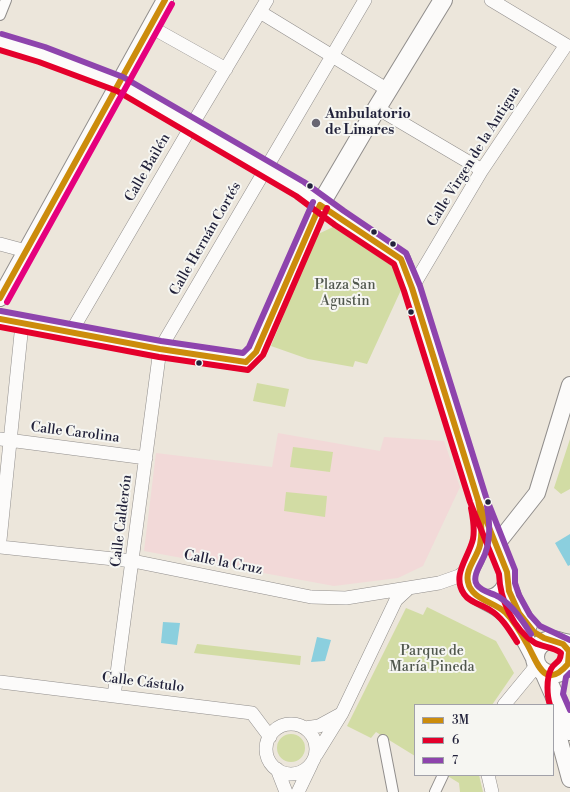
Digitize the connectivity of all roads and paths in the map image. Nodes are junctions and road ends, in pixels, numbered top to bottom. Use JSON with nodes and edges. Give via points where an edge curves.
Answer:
{"nodes":[{"id":1,"x":6,"y":0,"type":"edge"},
{"id":2,"x":166,"y":0,"type":"edge"},
{"id":3,"x":267,"y":0,"type":"edge"},
{"id":4,"x":365,"y":0,"type":"edge"},
{"id":5,"x":443,"y":0,"type":"edge"},
{"id":6,"x":491,"y":0,"type":"edge"},
{"id":7,"x":260,"y":12,"type":"junction"},
{"id":8,"x":0,"y":15,"type":"edge"},
{"id":9,"x":151,"y":27,"type":"junction"},
{"id":10,"x":0,"y":42,"type":"edge"},
{"id":11,"x":332,"y":56,"type":"junction"},
{"id":12,"x":226,"y":69,"type":"junction"},
{"id":13,"x":120,"y":84,"type":"junction"},
{"id":14,"x":388,"y":90,"type":"junction"},
{"id":15,"x":377,"y":108,"type":"junction"},
{"id":16,"x":192,"y":125,"type":"junction"},
{"id":17,"x":265,"y":169,"type":"junction"},
{"id":18,"x":482,"y":170,"type":"junction"},
{"id":19,"x":320,"y":205,"type":"junction"},
{"id":20,"x":0,"y":244,"type":"edge"},
{"id":21,"x":26,"y":251,"type":"junction"},
{"id":22,"x":412,"y":288,"type":"junction"},
{"id":23,"x":0,"y":298,"type":"edge"},
{"id":24,"x":0,"y":319,"type":"edge"},
{"id":25,"x":22,"y":324,"type":"junction"},
{"id":26,"x":71,"y":332,"type":"junction"},
{"id":27,"x":160,"y":349,"type":"junction"},
{"id":28,"x":570,"y":385,"type":"edge"},
{"id":29,"x":5,"y":440,"type":"edge"},
{"id":30,"x":146,"y":458,"type":"junction"},
{"id":31,"x":478,"y":500,"type":"junction"},
{"id":32,"x":517,"y":520,"type":"junction"},
{"id":33,"x":489,"y":528,"type":"junction"},
{"id":34,"x":0,"y":540,"type":"edge"},
{"id":35,"x":496,"y":545,"type":"junction"},
{"id":36,"x":0,"y":547,"type":"edge"},
{"id":37,"x":133,"y":561,"type":"junction"},
{"id":38,"x":473,"y":564,"type":"junction"},
{"id":39,"x":506,"y":575,"type":"junction"},
{"id":40,"x":439,"y":583,"type":"junction"},
{"id":41,"x":409,"y":588,"type":"junction"},
{"id":42,"x":478,"y":594,"type":"junction"},
{"id":43,"x":559,"y":641,"type":"edge"},
{"id":44,"x":550,"y":666,"type":"edge"},
{"id":45,"x":0,"y":682,"type":"edge"},
{"id":46,"x":114,"y":696,"type":"junction"},
{"id":47,"x":552,"y":700,"type":"edge"},
{"id":48,"x":505,"y":704,"type":"edge"},
{"id":49,"x":342,"y":713,"type":"junction"},
{"id":50,"x":554,"y":720,"type":"edge"},
{"id":51,"x":305,"y":728,"type":"junction"},
{"id":52,"x":570,"y":731,"type":"edge"},
{"id":53,"x":270,"y":736,"type":"junction"},
{"id":54,"x":383,"y":740,"type":"dead end"},
{"id":55,"x":314,"y":759,"type":"junction"},
{"id":56,"x":277,"y":769,"type":"junction"},
{"id":57,"x":443,"y":776,"type":"edge"},
{"id":58,"x":488,"y":776,"type":"edge"},
{"id":59,"x":570,"y":779,"type":"edge"},
{"id":60,"x":286,"y":792,"type":"edge"},
{"id":61,"x":298,"y":792,"type":"edge"},
{"id":62,"x":393,"y":792,"type":"edge"},
{"id":63,"x":435,"y":792,"type":"edge"},
{"id":64,"x":492,"y":792,"type":"edge"}],
"edges":[{"from":1,"to":8,"type":"street"},
{"from":2,"to":9,"type":"street"},
{"from":3,"to":7,"type":"street","name":"Calle Bailén"},
{"from":4,"to":11,"type":"street","name":"Calle Hernán Cortés"},
{"from":5,"to":14,"type":"main road"},
{"from":6,"to":18,"type":"street","name":"Calle Virgen de la Antigua","via":[[566,45]]},
{"from":7,"to":11,"type":"street"},
{"from":7,"to":12,"type":"street","name":"Calle Bailén"},
{"from":9,"to":12,"type":"street"},
{"from":9,"to":13,"type":"street"},
{"from":10,"to":13,"type":"street","via":[[42,54]]},
{"from":11,"to":14,"type":"street"},
{"from":11,"to":17,"type":"street","name":"Calle Hernán Cortés"},
{"from":12,"to":16,"type":"street","name":"Calle Bailén"},
{"from":13,"to":16,"type":"street"},
{"from":13,"to":21,"type":"street"},
{"from":14,"to":15,"type":"main road"},
{"from":15,"to":18,"type":"street"},
{"from":15,"to":19,"type":"main road"},
{"from":16,"to":17,"type":"street"},
{"from":16,"to":26,"type":"street","name":"Calle Bailén"},
{"from":17,"to":19,"type":"street","via":[[300,189]]},
{"from":17,"to":27,"type":"street","name":"Calle Hernán Cortés"},
{"from":18,"to":22,"type":"street","name":"Calle Virgen de la Antigua"},
{"from":19,"to":22,"type":"main road","via":[[401,259]]},
{"from":19,"to":27,"type":"main road","via":[[256,352],[246,362]]},
{"from":20,"to":21,"type":"street"},
{"from":21,"to":23,"type":"street"},
{"from":22,"to":31,"type":"main road"},
{"from":24,"to":25,"type":"main road"},
{"from":25,"to":26,"type":"main road"},
{"from":25,"to":29,"type":"street"},
{"from":26,"to":27,"type":"main road"},
{"from":27,"to":30,"type":"street","name":"Calle Calderón"},
{"from":28,"to":32,"type":"street","via":[[540,486],[534,499]]},
{"from":29,"to":30,"type":"street","name":"Calle Carolina"},
{"from":29,"to":34,"type":"street"},
{"from":30,"to":37,"type":"street","name":"Calle Calderón"},
{"from":31,"to":33,"type":"main road"},
{"from":31,"to":38,"type":"main road","via":[[482,534]]},
{"from":32,"to":33,"type":"street","via":[[498,531]]},
{"from":32,"to":35,"type":"street"},
{"from":32,"to":39,"type":"street","via":[[504,545]]},
{"from":33,"to":35,"type":"main road"},
{"from":35,"to":38,"type":"street","name":"Calle la Cruz"},
{"from":35,"to":39,"type":"main road"},
{"from":36,"to":37,"type":"street","name":"Calle la Cruz"},
{"from":37,"to":41,"type":"street","name":"Calle la Cruz","via":[[311,597],[346,598]]},
{"from":37,"to":46,"type":"street","name":"Calle Calderón"},
{"from":38,"to":39,"type":"main road","via":[[491,558],[500,562]]},
{"from":38,"to":40,"type":"street","name":"Calle la Cruz","via":[[459,576]]},
{"from":38,"to":42,"type":"main road","via":[[467,579]]},
{"from":39,"to":42,"type":"main road","via":[[499,595]]},
{"from":39,"to":43,"type":"main road","via":[[516,606],[527,623],[537,633]]},
{"from":40,"to":41,"type":"street","name":"Calle la Cruz"},
{"from":40,"to":42,"type":"street","name":"Calle la Cruz","via":[[453,584]]},
{"from":41,"to":49,"type":"street","via":[[396,600]]},
{"from":42,"to":44,"type":"main road","via":[[497,605]]},
{"from":43,"to":44,"type":"main road","via":[[568,649],[569,657]]},
{"from":43,"to":44,"type":"main road","via":[[539,646]]},
{"from":44,"to":47,"type":"main road"},
{"from":44,"to":48,"type":"street"},
{"from":45,"to":46,"type":"street","name":"Calle Cástulo"},
{"from":46,"to":53,"type":"street","name":"Calle Cástulo","via":[[252,713]]},
{"from":47,"to":52,"type":"main road"},
{"from":49,"to":51,"type":"street","via":[[319,726]]},
{"from":49,"to":55,"type":"street"},
{"from":50,"to":59,"type":"street"},
{"from":51,"to":53,"type":"street","via":[[298,724],[282,726]]},
{"from":51,"to":55,"type":"street","via":[[315,740]]},
{"from":53,"to":56,"type":"street","via":[[268,758]]},
{"from":54,"to":62,"type":"street"},
{"from":55,"to":56,"type":"street","via":[[300,772],[292,773]]},
{"from":55,"to":61,"type":"street"},
{"from":56,"to":60,"type":"street"},
{"from":57,"to":63,"type":"street"},
{"from":58,"to":64,"type":"street"}]}
